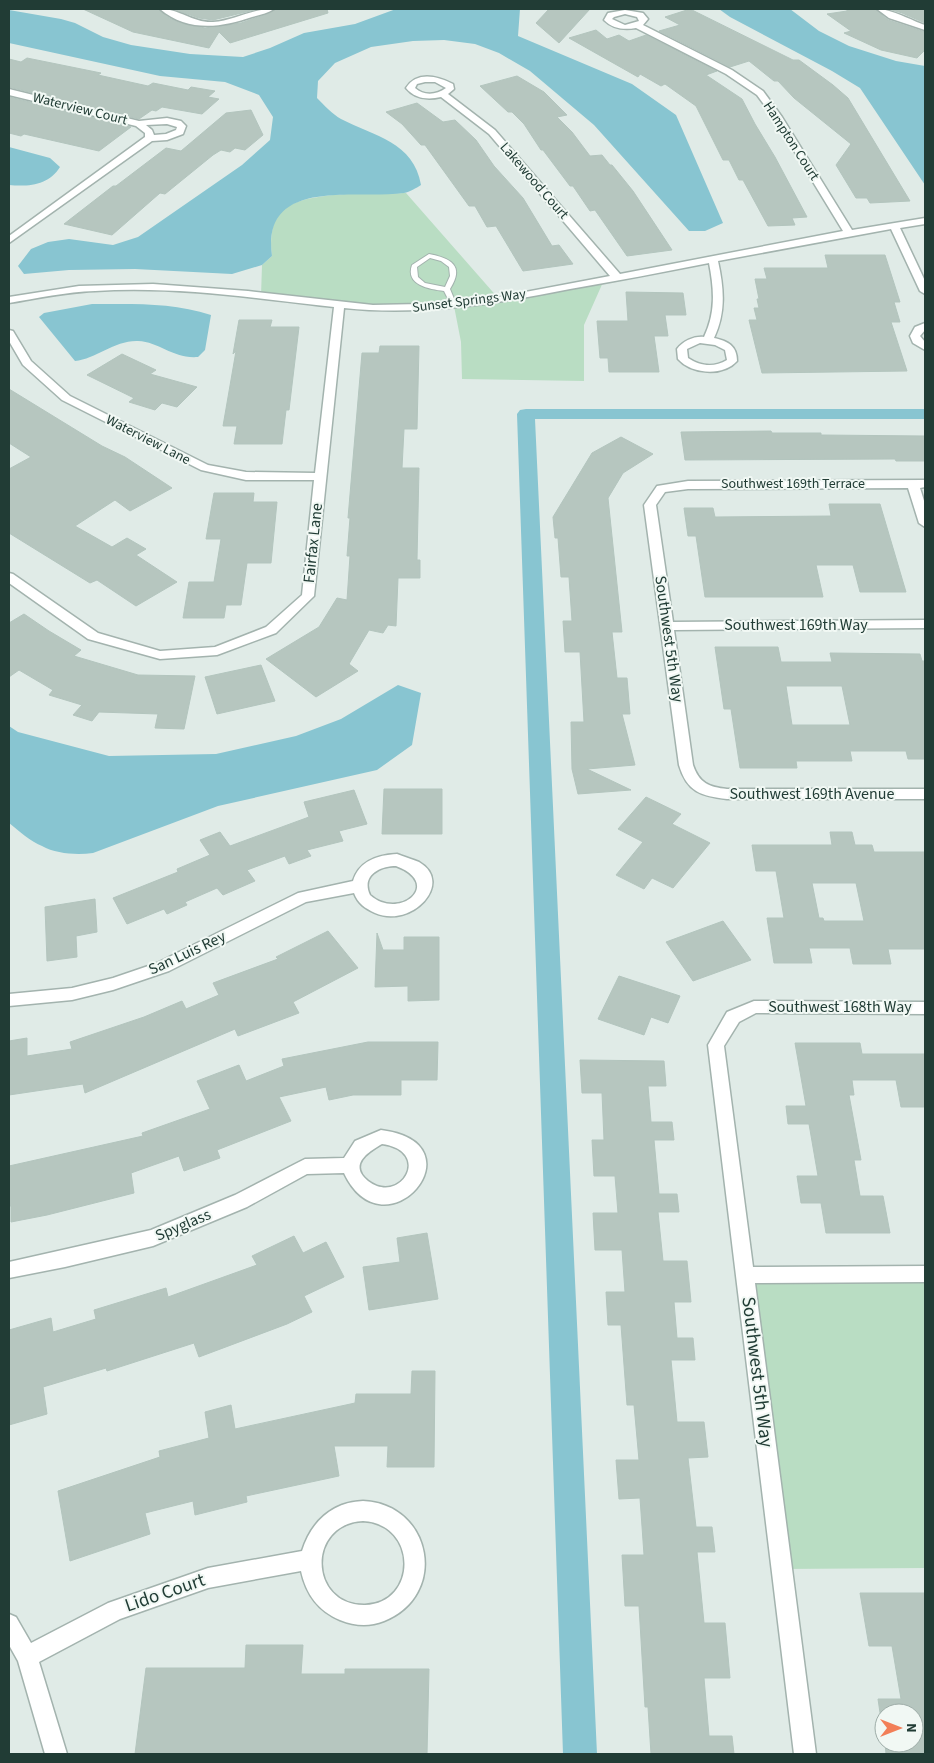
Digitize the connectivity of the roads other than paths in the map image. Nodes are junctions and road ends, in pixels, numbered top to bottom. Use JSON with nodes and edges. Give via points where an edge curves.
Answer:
{"nodes":[{"id":1,"x":180,"y":9,"type":"edge"},
{"id":2,"x":270,"y":9,"type":"edge"},
{"id":3,"x":881,"y":9,"type":"edge"},
{"id":4,"x":168,"y":10,"type":"edge"},
{"id":5,"x":637,"y":25,"type":"dead end"},
{"id":6,"x":925,"y":28,"type":"edge"},
{"id":7,"x":9,"y":92,"type":"edge"},
{"id":8,"x":443,"y":94,"type":"dead end"},
{"id":9,"x":139,"y":124,"type":"junction"},
{"id":10,"x":150,"y":135,"type":"junction"},
{"id":11,"x":925,"y":221,"type":"edge"},
{"id":12,"x":894,"y":226,"type":"junction"},
{"id":13,"x":848,"y":233,"type":"junction"},
{"id":14,"x":9,"y":240,"type":"edge"},
{"id":15,"x":713,"y":259,"type":"junction"},
{"id":16,"x":617,"y":277,"type":"junction"},
{"id":17,"x":447,"y":289,"type":"junction"},
{"id":18,"x":925,"y":292,"type":"edge"},
{"id":19,"x":9,"y":300,"type":"edge"},
{"id":20,"x":339,"y":305,"type":"junction"},
{"id":21,"x":454,"y":306,"type":"junction"},
{"id":22,"x":925,"y":326,"type":"edge"},
{"id":23,"x":9,"y":333,"type":"edge"},
{"id":24,"x":708,"y":340,"type":"dead end"},
{"id":25,"x":925,"y":347,"type":"edge"},
{"id":26,"x":320,"y":476,"type":"junction"},
{"id":27,"x":919,"y":484,"type":"edge"},
{"id":28,"x":661,"y":490,"type":"joint"},
{"id":29,"x":925,"y":524,"type":"edge"},
{"id":30,"x":9,"y":577,"type":"edge"},
{"id":31,"x":925,"y":624,"type":"edge"},
{"id":32,"x":668,"y":626,"type":"junction"},
{"id":33,"x":699,"y":788,"type":"joint"},
{"id":34,"x":925,"y":794,"type":"edge"},
{"id":35,"x":359,"y":886,"type":"dead end"},
{"id":36,"x":9,"y":1000,"type":"edge"},
{"id":37,"x":754,"y":1007,"type":"joint"},
{"id":38,"x":925,"y":1008,"type":"edge"},
{"id":39,"x":351,"y":1165,"type":"dead end"},
{"id":40,"x":9,"y":1270,"type":"edge"},
{"id":41,"x":925,"y":1274,"type":"edge"},
{"id":42,"x":745,"y":1275,"type":"junction"},
{"id":43,"x":312,"y":1559,"type":"junction"},
{"id":44,"x":9,"y":1624,"type":"edge"},
{"id":45,"x":27,"y":1657,"type":"junction"},
{"id":46,"x":56,"y":1754,"type":"edge"},
{"id":47,"x":805,"y":1754,"type":"edge"}],
"edges":[{"from":1,"to":4,"type":"street"},
{"from":2,"to":4,"type":"street","via":[[206,25]]},
{"from":3,"to":6,"type":"street"},
{"from":5,"to":13,"type":"street","name":"Hampton Court","via":[[729,72],[760,92]]},
{"from":7,"to":9,"type":"street","name":"Waterview Court"},
{"from":8,"to":16,"type":"street","name":"Lakewood Court","via":[[492,132]]},
{"from":9,"to":10,"type":"street","name":"Waterview Court"},
{"from":9,"to":10,"type":"street","via":[[162,121],[182,126],[176,135]]},
{"from":10,"to":14,"type":"street"},
{"from":11,"to":12,"type":"street","name":"Sunset Springs Way"},
{"from":12,"to":13,"type":"street","name":"Sunset Springs Way"},
{"from":12,"to":18,"type":"street"},
{"from":13,"to":15,"type":"street","name":"Sunset Springs Way"},
{"from":15,"to":16,"type":"street","name":"Sunset Springs Way"},
{"from":15,"to":24,"type":"street","via":[[720,297],[717,324]]},
{"from":16,"to":21,"type":"street","name":"Sunset Springs Way"},
{"from":17,"to":17,"type":"lane","via":[[455,273],[445,260],[429,256],[414,266],[412,274],[421,284]]},
{"from":17,"to":21,"type":"lane"},
{"from":19,"to":20,"type":"street","name":"Sunset Springs Way","via":[[52,291],[121,286]]},
{"from":20,"to":21,"type":"street","name":"Sunset Springs Way","via":[[404,309]]},
{"from":20,"to":26,"type":"street","name":"Fairfax Lane"},
{"from":22,"to":25,"type":"street","via":[[915,336]]},
{"from":23,"to":26,"type":"street","name":"Waterview Lane","via":[[27,363],[66,398],[205,468],[246,476]]},
{"from":26,"to":30,"type":"street","name":"Fairfax Lane","via":[[308,596],[271,630],[217,651],[160,655],[92,636]]},
{"from":27,"to":28,"type":"street","name":"Southwest 169th Terrace","via":[[688,485]]},
{"from":27,"to":29,"type":"street"},
{"from":28,"to":32,"type":"street","name":"Southwest 5th Way","via":[[650,505]]},
{"from":31,"to":32,"type":"street","name":"Southwest 169th Way"},
{"from":32,"to":33,"type":"street","name":"Southwest 5th Way","via":[[688,776]]},
{"from":33,"to":34,"type":"street","name":"Southwest 169th Avenue","via":[[727,794]]},
{"from":35,"to":36,"type":"street","name":"San Luis Rey","via":[[303,896],[162,967],[113,984],[72,994]]},
{"from":37,"to":38,"type":"street","name":"Southwest 168th Way"},
{"from":37,"to":42,"type":"street","name":"Southwest 5th Way","via":[[734,1017],[716,1045]]},
{"from":39,"to":40,"type":"street","name":"Spyglass","via":[[305,1167],[240,1201],[153,1238]]},
{"from":41,"to":42,"type":"street"},
{"from":42,"to":47,"type":"street","name":"Southwest 5th Way"},
{"from":43,"to":43,"type":"street","via":[[313,1578],[321,1595],[333,1608],[350,1616],[368,1616],[385,1611],[400,1599],[411,1583],[415,1565],[408,1533],[384,1513],[368,1510],[338,1518],[316,1543]]},
{"from":43,"to":45,"type":"street","name":"Lido Court","via":[[208,1578],[115,1610]]},
{"from":44,"to":45,"type":"street"},
{"from":45,"to":46,"type":"street"}]}
